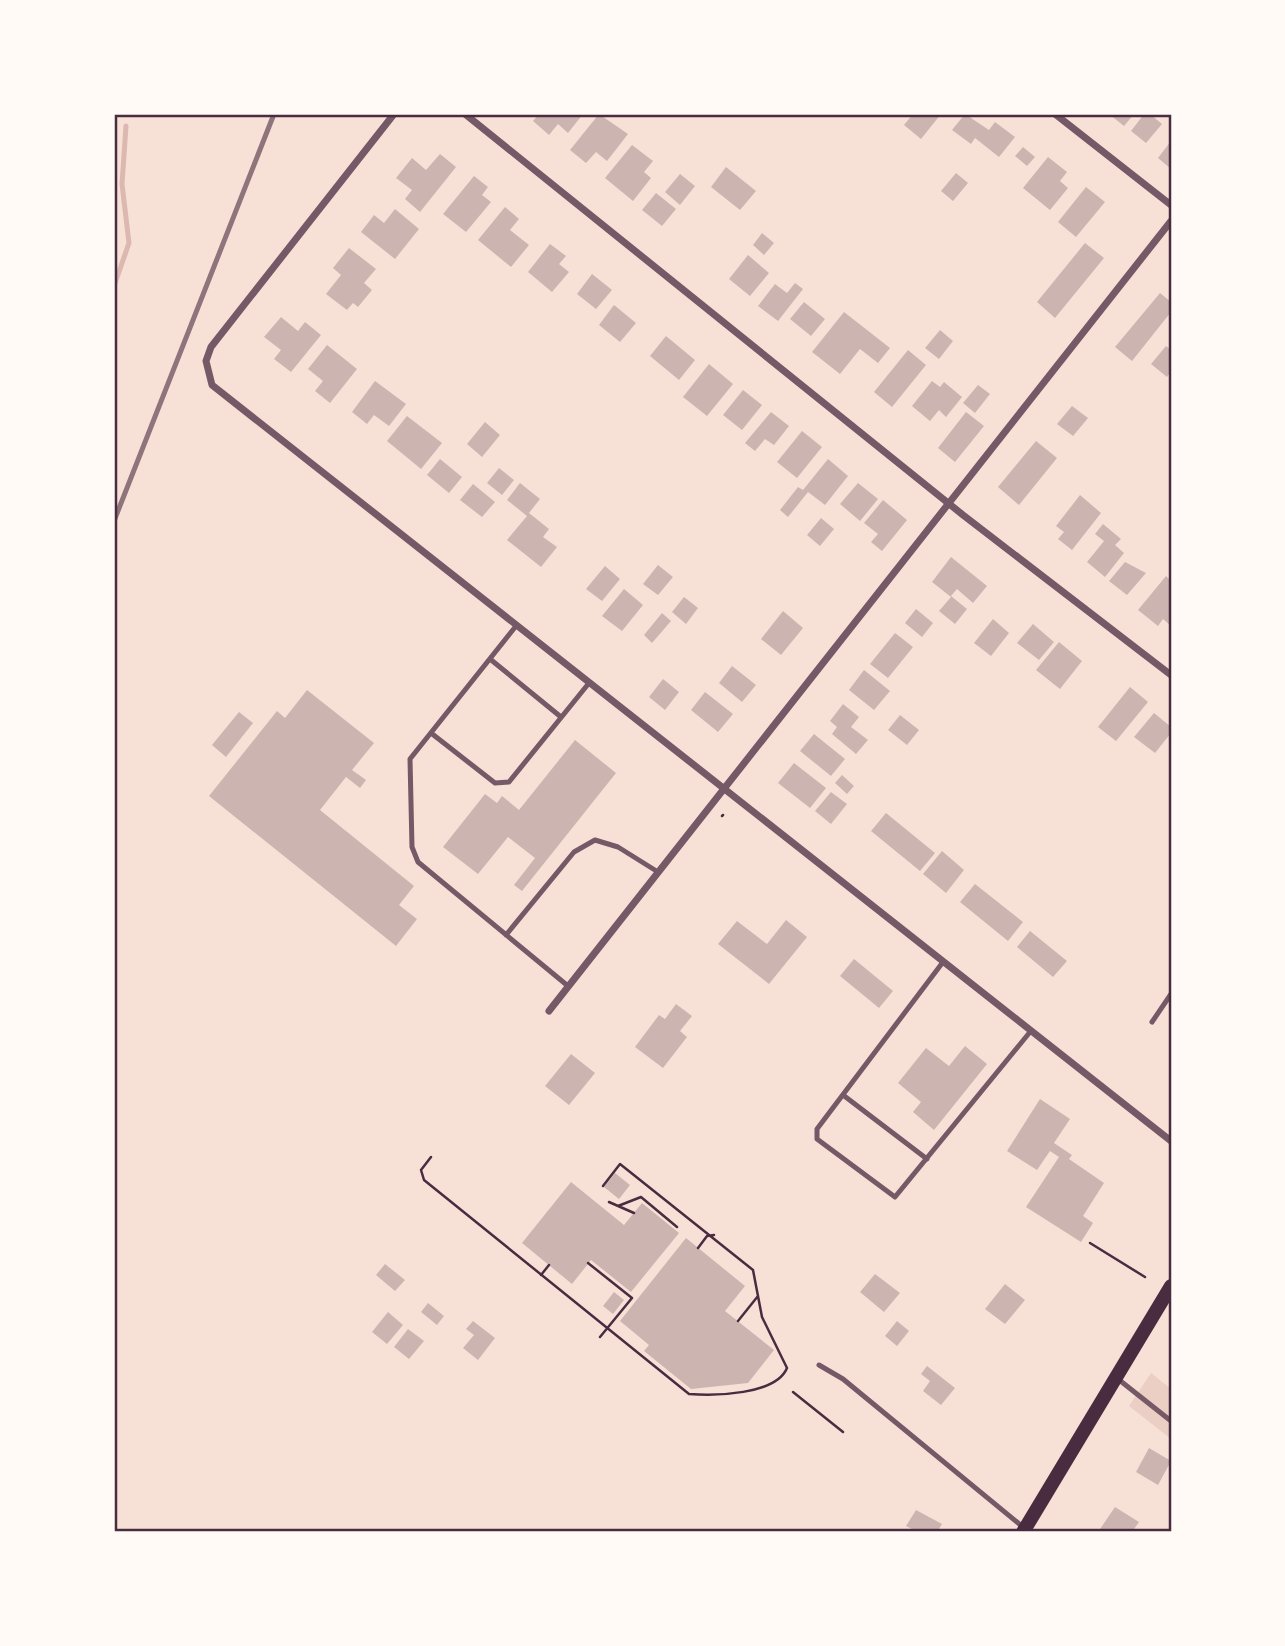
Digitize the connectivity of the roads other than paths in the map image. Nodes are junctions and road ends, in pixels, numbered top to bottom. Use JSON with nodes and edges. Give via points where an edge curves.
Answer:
{"nodes":[{"id":1,"x":394,"y":114,"type":"edge"},
{"id":2,"x":465,"y":114,"type":"edge"},
{"id":3,"x":1055,"y":114,"type":"edge"},
{"id":4,"x":1171,"y":205,"type":"edge"},
{"id":5,"x":1171,"y":220,"type":"edge"},
{"id":6,"x":948,"y":501,"type":"junction"},
{"id":7,"x":516,"y":626,"type":"junction"},
{"id":8,"x":490,"y":659,"type":"junction"},
{"id":9,"x":1171,"y":675,"type":"edge"},
{"id":10,"x":589,"y":683,"type":"junction"},
{"id":11,"x":561,"y":717,"type":"junction"},
{"id":12,"x":431,"y":733,"type":"junction"},
{"id":13,"x":724,"y":789,"type":"junction"},
{"id":14,"x":658,"y":872,"type":"junction"},
{"id":15,"x":506,"y":935,"type":"junction"},
{"id":16,"x":943,"y":962,"type":"junction"},
{"id":17,"x":568,"y":986,"type":"junction"},
{"id":18,"x":1171,"y":994,"type":"edge"},
{"id":19,"x":549,"y":1011,"type":"dead end"},
{"id":20,"x":1152,"y":1022,"type":"dead end"},
{"id":21,"x":1030,"y":1031,"type":"junction"},
{"id":22,"x":844,"y":1095,"type":"junction"},
{"id":23,"x":1171,"y":1141,"type":"edge"},
{"id":24,"x":927,"y":1159,"type":"junction"},
{"id":25,"x":1171,"y":1286,"type":"edge"},
{"id":26,"x":819,"y":1365,"type":"dead end"},
{"id":27,"x":1115,"y":1377,"type":"junction"},
{"id":28,"x":1171,"y":1421,"type":"edge"},
{"id":29,"x":1024,"y":1531,"type":"edge"}],
"edges":[{"from":1,"to":7,"type":"street","via":[[211,347],[206,373],[218,390]]},
{"from":2,"to":6,"type":"street"},
{"from":3,"to":4,"type":"street"},
{"from":5,"to":6,"type":"street"},
{"from":6,"to":9,"type":"street"},
{"from":6,"to":13,"type":"street"},
{"from":7,"to":8,"type":"lane"},
{"from":7,"to":10,"type":"street"},
{"from":8,"to":11,"type":"lane"},
{"from":8,"to":12,"type":"lane"},
{"from":10,"to":11,"type":"lane"},
{"from":10,"to":13,"type":"street"},
{"from":11,"to":12,"type":"lane","via":[[509,782],[495,783]]},
{"from":12,"to":15,"type":"lane","via":[[410,759],[412,847],[418,862]]},
{"from":13,"to":14,"type":"street"},
{"from":13,"to":16,"type":"street"},
{"from":14,"to":15,"type":"lane","via":[[618,847],[595,840],[574,852]]},
{"from":14,"to":17,"type":"street"},
{"from":15,"to":17,"type":"lane"},
{"from":16,"to":21,"type":"street"},
{"from":16,"to":22,"type":"lane"},
{"from":17,"to":19,"type":"street"},
{"from":18,"to":20,"type":"lane"},
{"from":21,"to":23,"type":"street"},
{"from":21,"to":24,"type":"lane"},
{"from":22,"to":24,"type":"lane"},
{"from":22,"to":24,"type":"lane","via":[[817,1129],[817,1139],[890,1196],[898,1195]]},
{"from":25,"to":27,"type":"main road"},
{"from":26,"to":29,"type":"lane","via":[[843,1379]]},
{"from":27,"to":28,"type":"lane"},
{"from":27,"to":29,"type":"main road"}]}
